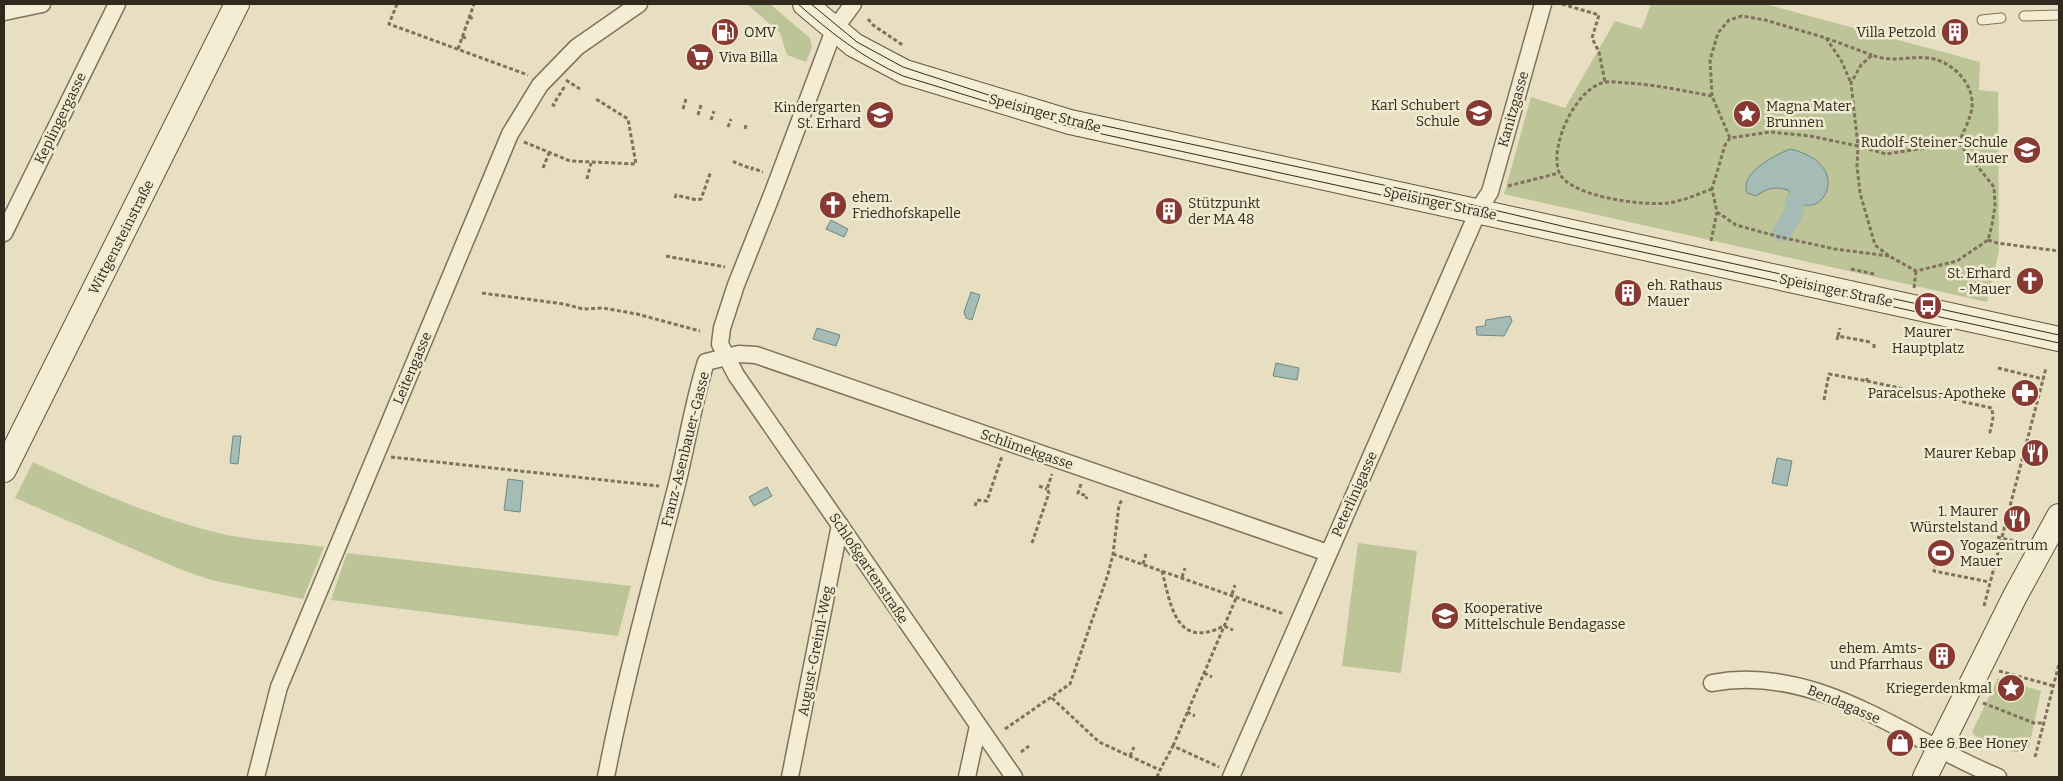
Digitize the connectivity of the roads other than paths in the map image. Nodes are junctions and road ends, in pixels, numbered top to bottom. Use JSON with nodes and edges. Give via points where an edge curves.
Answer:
{"nodes":[{"id":1,"x":42,"y":4,"type":"edge"},
{"id":2,"x":117,"y":4,"type":"edge"},
{"id":3,"x":237,"y":4,"type":"edge"},
{"id":4,"x":638,"y":4,"type":"edge"},
{"id":5,"x":805,"y":4,"type":"edge"},
{"id":6,"x":829,"y":4,"type":"edge"},
{"id":7,"x":853,"y":4,"type":"edge"},
{"id":8,"x":1543,"y":4,"type":"edge"},
{"id":9,"x":4,"y":12,"type":"edge"},
{"id":10,"x":2059,"y":15,"type":"edge"},
{"id":11,"x":2024,"y":16,"type":"dead end"},
{"id":12,"x":2001,"y":18,"type":"dead end"},
{"id":13,"x":1982,"y":20,"type":"dead end"},
{"id":14,"x":834,"y":30,"type":"junction"},
{"id":15,"x":1479,"y":211,"type":"junction"},
{"id":16,"x":4,"y":233,"type":"edge"},
{"id":17,"x":2059,"y":338,"type":"edge"},
{"id":18,"x":725,"y":357,"type":"junction"},
{"id":19,"x":4,"y":470,"type":"edge"},
{"id":20,"x":2059,"y":516,"type":"edge"},
{"id":21,"x":840,"y":525,"type":"junction"},
{"id":22,"x":1328,"y":553,"type":"junction"},
{"id":23,"x":1712,"y":683,"type":"dead end"},
{"id":24,"x":978,"y":726,"type":"junction"},
{"id":25,"x":1939,"y":749,"type":"junction"},
{"id":26,"x":1227,"y":773,"type":"edge"},
{"id":27,"x":1927,"y":774,"type":"edge"},
{"id":28,"x":256,"y":777,"type":"edge"},
{"id":29,"x":606,"y":777,"type":"edge"},
{"id":30,"x":790,"y":777,"type":"edge"},
{"id":31,"x":967,"y":777,"type":"edge"},
{"id":32,"x":1014,"y":777,"type":"edge"},
{"id":33,"x":1998,"y":777,"type":"edge"}],
"edges":[{"from":1,"to":9,"type":"street"},
{"from":2,"to":16,"type":"street","name":"Keplingergasse"},
{"from":3,"to":19,"type":"main road","name":"Wittgensteinstraße"},
{"from":4,"to":28,"type":"street","name":"Leitengasse","via":[[577,47],[540,86],[510,134],[279,687]]},
{"from":5,"to":14,"type":"main road","name":"Speisinger Straße"},
{"from":6,"to":14,"type":"main road"},
{"from":7,"to":14,"type":"street"},
{"from":8,"to":15,"type":"street","name":"Kanitzgasse","via":[[1490,192]]},
{"from":10,"to":11,"type":"lane"},
{"from":12,"to":13,"type":"lane"},
{"from":14,"to":15,"type":"main road","name":"Speisinger Straße","via":[[854,45],[904,72],[1070,122]]},
{"from":14,"to":18,"type":"street","via":[[736,285],[720,336]]},
{"from":15,"to":17,"type":"main road","name":"Speisinger Straße"},
{"from":15,"to":22,"type":"street","name":"Peterlinigasse"},
{"from":18,"to":21,"type":"street","name":"Schloßgartenstraße"},
{"from":18,"to":22,"type":"street","name":"Schlimekgasse","via":[[739,354],[756,356]]},
{"from":18,"to":29,"type":"street","name":"Franz-Asenbauer-Gasse","via":[[706,362],[700,381]]},
{"from":20,"to":25,"type":"main road"},
{"from":21,"to":24,"type":"street","name":"Schloßgartenstraße"},
{"from":21,"to":30,"type":"street","name":"August-Greiml-Weg"},
{"from":22,"to":26,"type":"street","name":"Peterlinigasse","via":[[1300,620]]},
{"from":23,"to":25,"type":"street","name":"Bendagasse","via":[[1733,679],[1760,680],[1823,692]]},
{"from":24,"to":31,"type":"street"},
{"from":24,"to":32,"type":"street","name":"Schloßgartenstraße"},
{"from":25,"to":27,"type":"main road"},
{"from":25,"to":33,"type":"street","name":"Bendagasse"}]}
